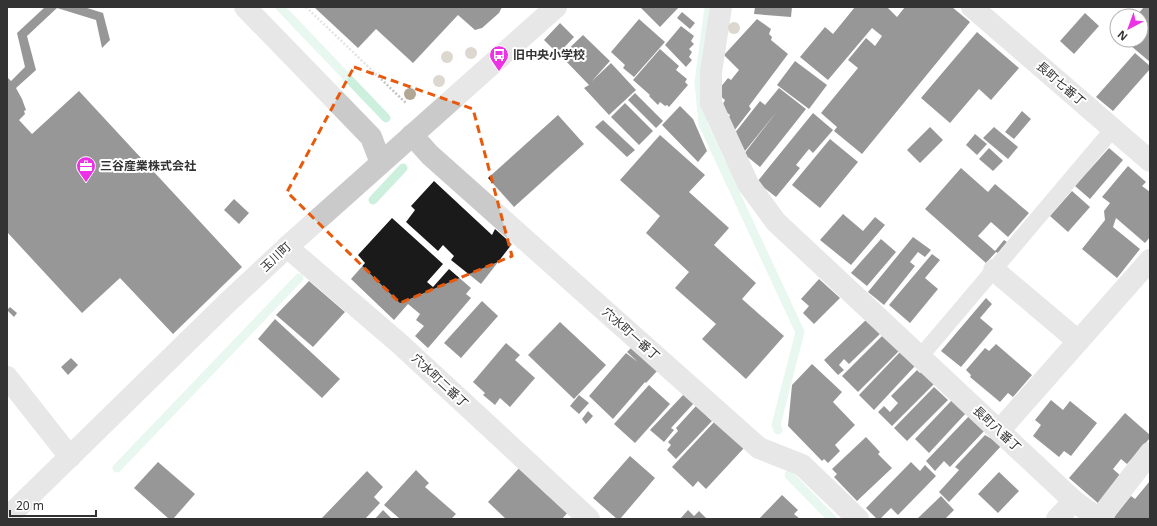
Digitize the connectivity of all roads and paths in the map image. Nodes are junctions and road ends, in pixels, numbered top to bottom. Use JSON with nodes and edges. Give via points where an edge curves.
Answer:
{"nodes":[{"id":1,"x":246,"y":7,"type":"edge"},
{"id":2,"x":306,"y":7,"type":"edge"},
{"id":3,"x":556,"y":7,"type":"edge"},
{"id":4,"x":721,"y":7,"type":"edge"},
{"id":5,"x":972,"y":7,"type":"edge"},
{"id":6,"x":407,"y":104,"type":"dead end"},
{"id":7,"x":1113,"y":129,"type":"junction"},
{"id":8,"x":412,"y":135,"type":"junction"},
{"id":9,"x":1150,"y":162,"type":"edge"},
{"id":10,"x":381,"y":163,"type":"junction"},
{"id":11,"x":287,"y":247,"type":"junction"},
{"id":12,"x":1150,"y":260,"type":"edge"},
{"id":13,"x":994,"y":270,"type":"junction"},
{"id":14,"x":1078,"y":341,"type":"junction"},
{"id":15,"x":920,"y":357,"type":"junction"},
{"id":16,"x":7,"y":377,"type":"edge"},
{"id":17,"x":999,"y":430,"type":"junction"},
{"id":18,"x":1150,"y":453,"type":"edge"},
{"id":19,"x":70,"y":457,"type":"junction"},
{"id":20,"x":1074,"y":501,"type":"junction"},
{"id":21,"x":7,"y":518,"type":"edge"},
{"id":22,"x":589,"y":519,"type":"edge"},
{"id":23,"x":858,"y":519,"type":"edge"},
{"id":24,"x":1057,"y":519,"type":"edge"},
{"id":25,"x":1099,"y":519,"type":"edge"}],
"edges":[{"from":1,"to":10,"type":"street","via":[[371,137]]},
{"from":2,"to":6,"type":"path"},
{"from":3,"to":8,"type":"street","name":"玉川町"},
{"from":4,"to":15,"type":"street","name":"長町八番丁","via":[[711,72],[711,103],[748,184],[776,222]]},
{"from":5,"to":7,"type":"street","name":"長町七番丁"},
{"from":7,"to":9,"type":"street","name":"長町七番丁"},
{"from":7,"to":13,"type":"lane"},
{"from":8,"to":10,"type":"street","name":"玉川町"},
{"from":8,"to":23,"type":"street","name":"穴水町一番丁","via":[[430,155],[758,448],[802,465]]},
{"from":10,"to":11,"type":"street","name":"玉川町"},
{"from":11,"to":19,"type":"street","name":"玉川町","via":[[220,309]]},
{"from":11,"to":22,"type":"street","name":"穴水町二番丁","via":[[400,344]]},
{"from":12,"to":14,"type":"street"},
{"from":13,"to":14,"type":"street"},
{"from":13,"to":15,"type":"lane"},
{"from":14,"to":17,"type":"street"},
{"from":15,"to":17,"type":"street","name":"長町八番丁"},
{"from":16,"to":19,"type":"street"},
{"from":17,"to":20,"type":"street","name":"長町八番丁"},
{"from":18,"to":25,"type":"street"},
{"from":19,"to":21,"type":"street","name":"玉川町"},
{"from":20,"to":24,"type":"street"},
{"from":20,"to":25,"type":"street","name":"長町八番丁"}]}
